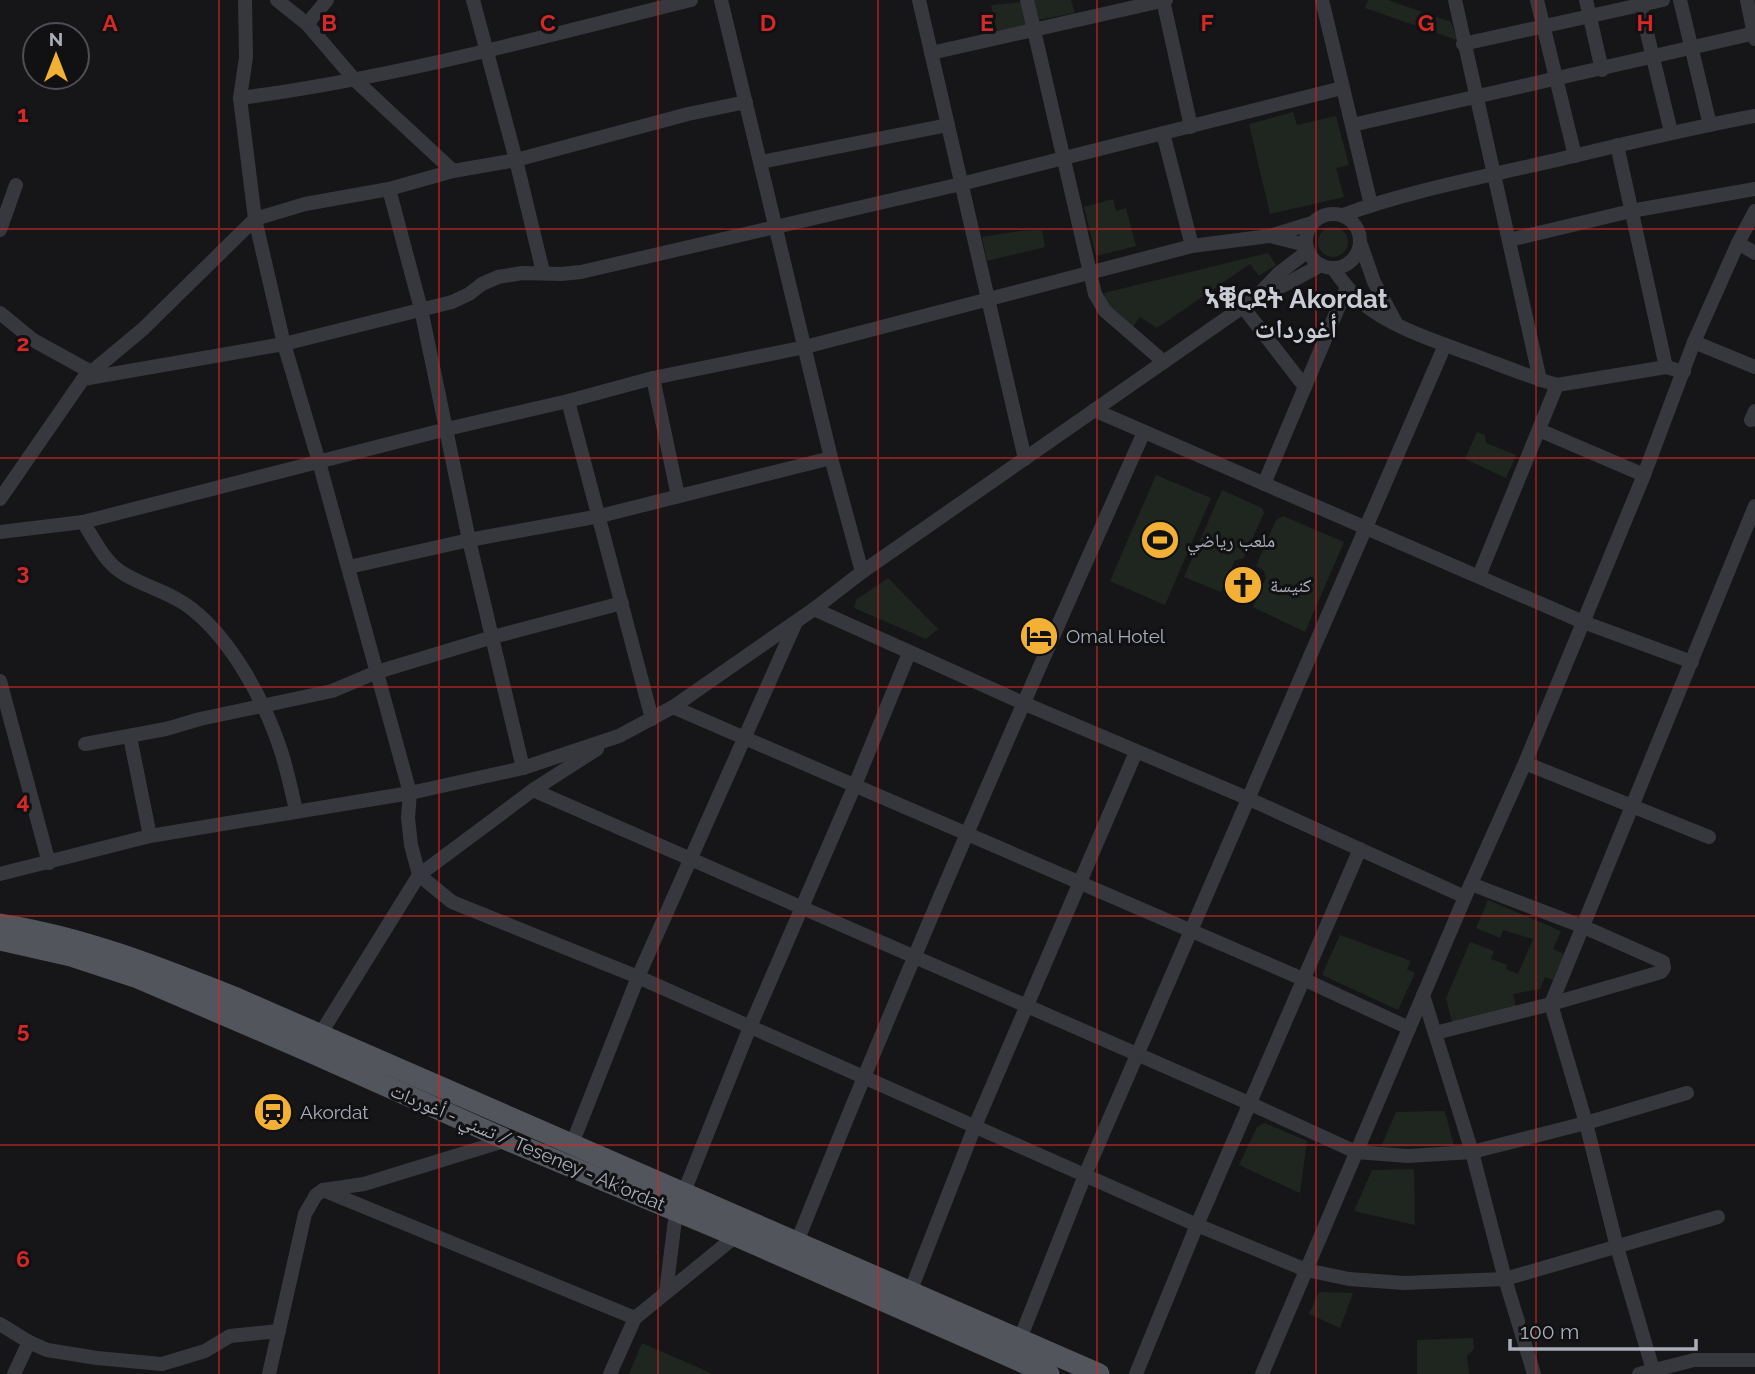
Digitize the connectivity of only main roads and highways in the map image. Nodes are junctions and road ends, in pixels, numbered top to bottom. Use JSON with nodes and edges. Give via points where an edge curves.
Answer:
{"nodes":[{"id":1,"x":0,"y":924,"type":"edge"},
{"id":2,"x":0,"y":940,"type":"edge"},
{"id":3,"x":315,"y":1043,"type":"junction"},
{"id":4,"x":1049,"y":1374,"type":"edge"},
{"id":5,"x":1099,"y":1374,"type":"edge"}],
"edges":[{"from":1,"to":3,"type":"main road","via":[[130,955]]},
{"from":2,"to":3,"type":"main road","name":"تسني - أغوردات / Teseney - Ak'ordat","via":[[71,956]]},
{"from":3,"to":4,"type":"main road","name":"تسني - أغوردات / Teseney - Ak'ordat","via":[[508,1140]]},
{"from":3,"to":5,"type":"main road","via":[[572,1144]]}]}
